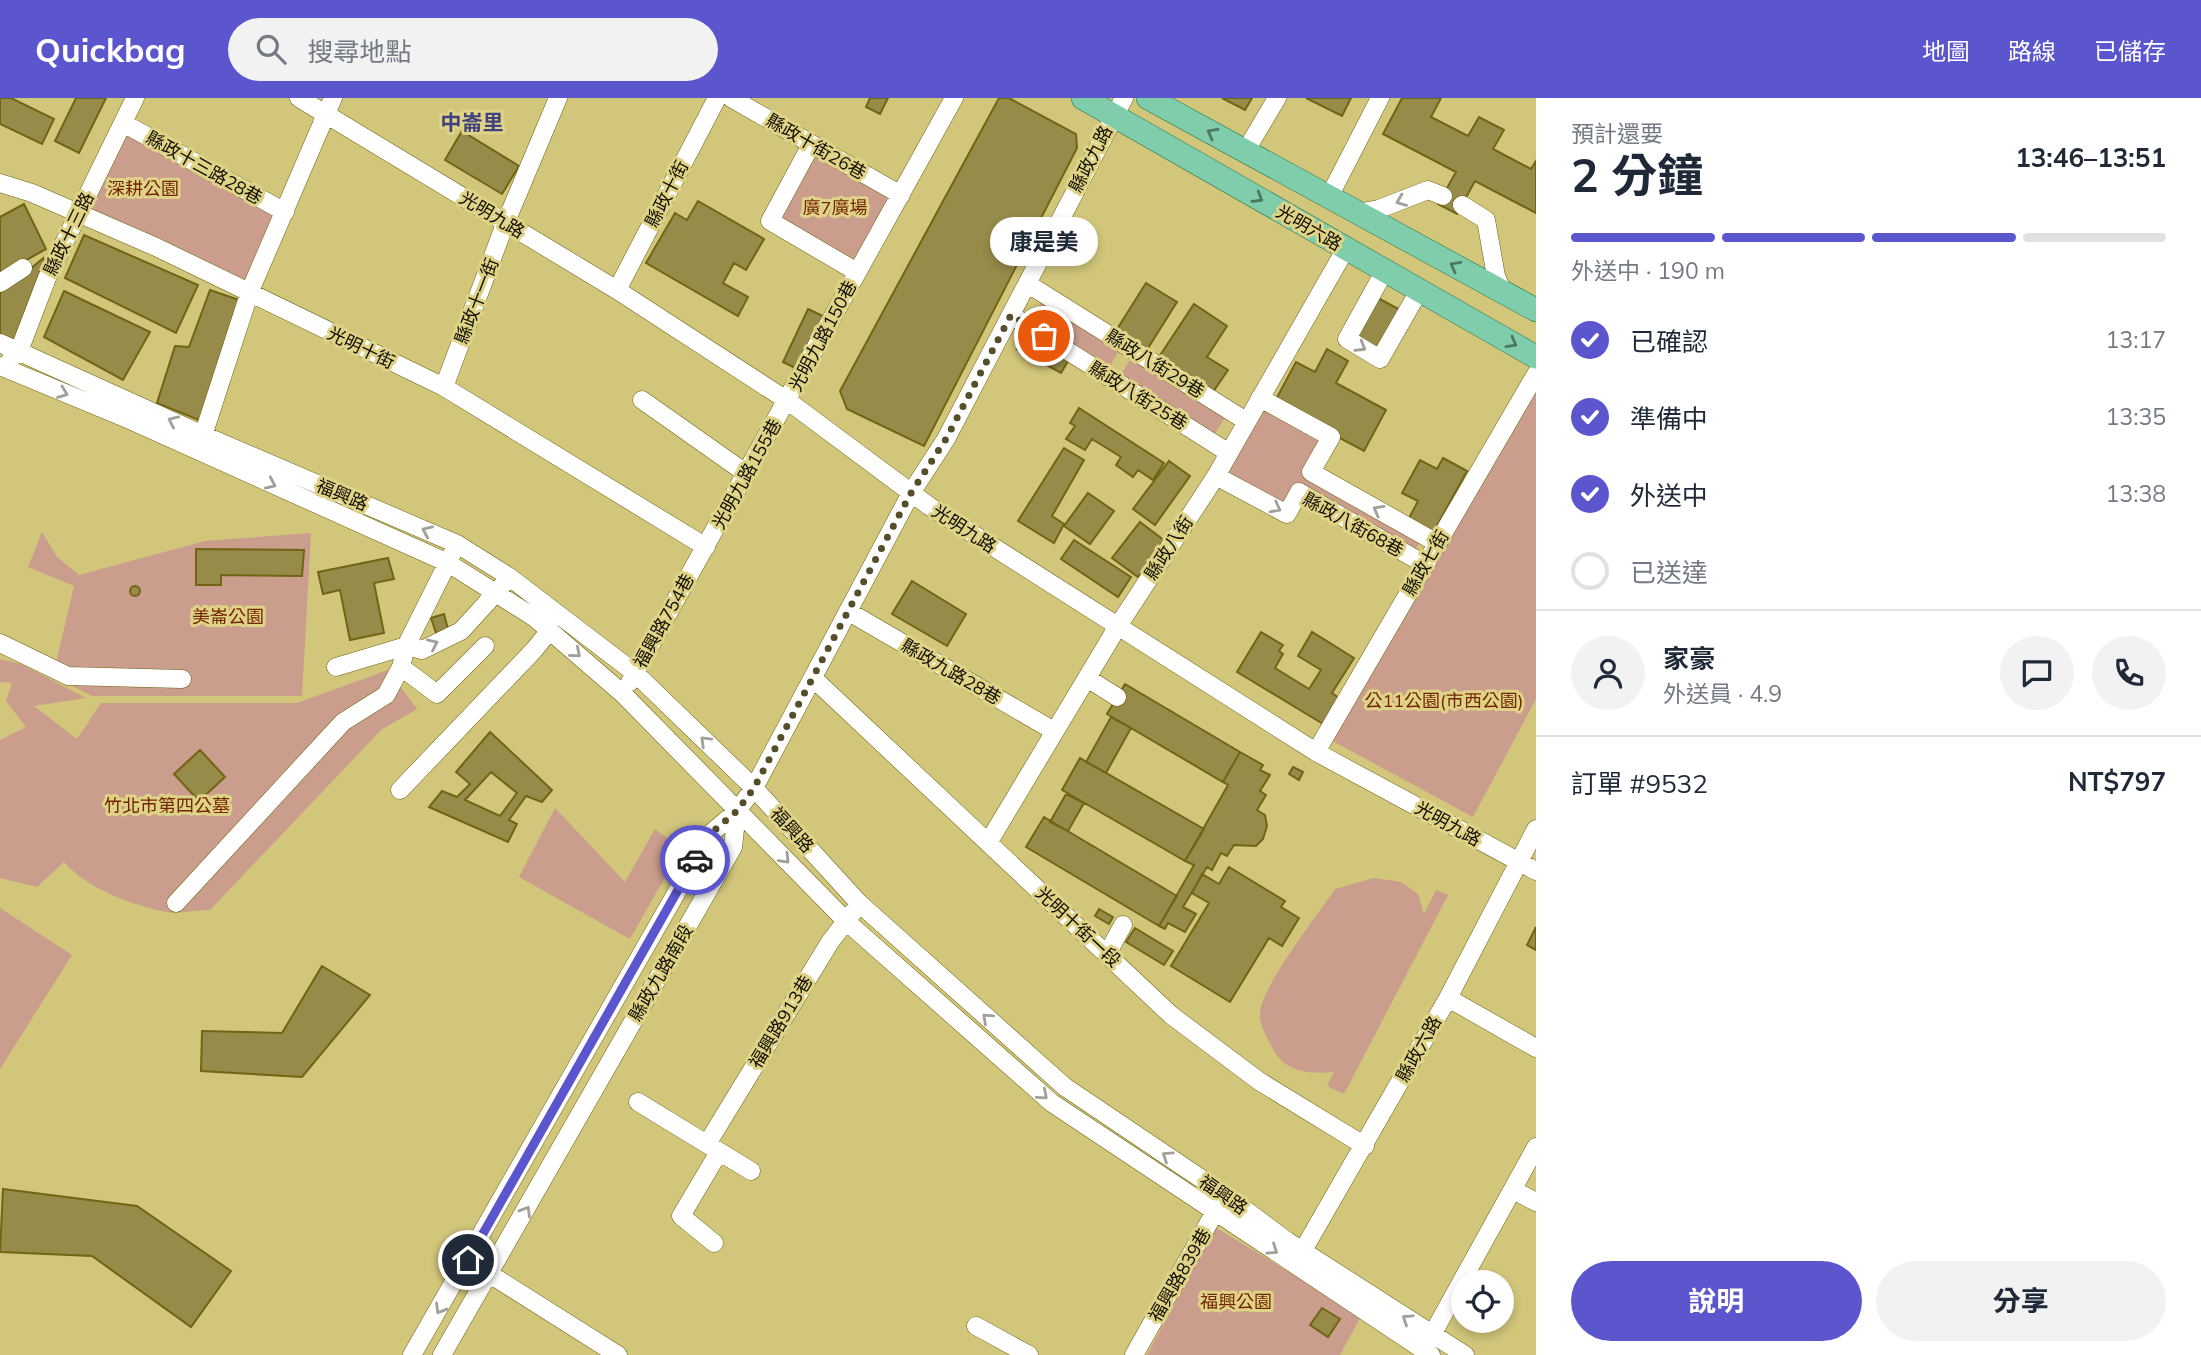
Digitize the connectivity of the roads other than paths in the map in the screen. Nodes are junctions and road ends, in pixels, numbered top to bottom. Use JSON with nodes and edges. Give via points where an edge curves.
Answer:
{"nodes":[{"id":1,"x":135,"y":98,"type":"edge"},
{"id":2,"x":299,"y":98,"type":"edge"},
{"id":3,"x":558,"y":98,"type":"edge"},
{"id":4,"x":717,"y":98,"type":"edge"},
{"id":5,"x":731,"y":98,"type":"edge"},
{"id":6,"x":954,"y":98,"type":"edge"},
{"id":7,"x":1083,"y":98,"type":"edge"},
{"id":8,"x":1148,"y":98,"type":"edge"},
{"id":9,"x":1277,"y":98,"type":"edge"},
{"id":10,"x":1380,"y":98,"type":"edge"},
{"id":11,"x":330,"y":106,"type":"edge"},
{"id":12,"x":1119,"y":106,"type":"edge"},
{"id":13,"x":123,"y":124,"type":"junction"},
{"id":14,"x":811,"y":145,"type":"junction"},
{"id":15,"x":1245,"y":152,"type":"junction"},
{"id":16,"x":0,"y":183,"type":"edge"},
{"id":17,"x":901,"y":195,"type":"junction"},
{"id":18,"x":1443,"y":196,"type":"dead end"},
{"id":19,"x":1329,"y":197,"type":"junction"},
{"id":20,"x":1462,"y":205,"type":"dead end"},
{"id":21,"x":285,"y":212,"type":"junction"},
{"id":22,"x":1357,"y":213,"type":"junction"},
{"id":23,"x":80,"y":214,"type":"junction"},
{"id":24,"x":505,"y":224,"type":"junction"},
{"id":25,"x":1345,"y":250,"type":"junction"},
{"id":26,"x":23,"y":268,"type":"dead end"},
{"id":27,"x":857,"y":272,"type":"junction"},
{"id":28,"x":1384,"y":272,"type":"junction"},
{"id":29,"x":0,"y":283,"type":"edge"},
{"id":30,"x":1028,"y":284,"type":"junction"},
{"id":31,"x":250,"y":290,"type":"junction"},
{"id":32,"x":617,"y":290,"type":"junction"},
{"id":33,"x":1419,"y":291,"type":"junction"},
{"id":34,"x":1503,"y":292,"type":"junction"},
{"id":35,"x":1536,"y":310,"type":"edge"},
{"id":36,"x":1011,"y":315,"type":"junction"},
{"id":37,"x":0,"y":343,"type":"edge"},
{"id":38,"x":19,"y":351,"type":"junction"},
{"id":39,"x":1536,"y":357,"type":"edge"},
{"id":40,"x":0,"y":367,"type":"edge"},
{"id":41,"x":1536,"y":374,"type":"edge"},
{"id":42,"x":444,"y":387,"type":"junction"},
{"id":43,"x":1260,"y":398,"type":"junction"},
{"id":44,"x":642,"y":400,"type":"dead end"},
{"id":45,"x":788,"y":401,"type":"junction"},
{"id":46,"x":1247,"y":421,"type":"junction"},
{"id":47,"x":201,"y":444,"type":"junction"},
{"id":48,"x":1229,"y":453,"type":"junction"},
{"id":49,"x":747,"y":474,"type":"junction"},
{"id":50,"x":1216,"y":476,"type":"junction"},
{"id":51,"x":911,"y":493,"type":"junction"},
{"id":52,"x":1437,"y":543,"type":"junction"},
{"id":53,"x":457,"y":544,"type":"junction"},
{"id":54,"x":706,"y":547,"type":"junction"},
{"id":55,"x":448,"y":564,"type":"junction"},
{"id":56,"x":1426,"y":565,"type":"junction"},
{"id":57,"x":508,"y":576,"type":"junction"},
{"id":58,"x":497,"y":593,"type":"junction"},
{"id":59,"x":849,"y":612,"type":"junction"},
{"id":60,"x":1118,"y":626,"type":"junction"},
{"id":61,"x":550,"y":630,"type":"junction"},
{"id":62,"x":0,"y":643,"type":"edge"},
{"id":63,"x":406,"y":646,"type":"junction"},
{"id":64,"x":485,"y":646,"type":"dead end"},
{"id":65,"x":337,"y":667,"type":"dead end"},
{"id":66,"x":401,"y":667,"type":"junction"},
{"id":67,"x":635,"y":673,"type":"junction"},
{"id":68,"x":813,"y":678,"type":"junction"},
{"id":69,"x":1087,"y":678,"type":"junction"},
{"id":70,"x":181,"y":679,"type":"dead end"},
{"id":71,"x":623,"y":694,"type":"junction"},
{"id":72,"x":1117,"y":697,"type":"dead end"},
{"id":73,"x":1054,"y":731,"type":"junction"},
{"id":74,"x":1317,"y":752,"type":"junction"},
{"id":75,"x":754,"y":788,"type":"junction"},
{"id":76,"x":400,"y":790,"type":"dead end"},
{"id":77,"x":737,"y":811,"type":"junction"},
{"id":78,"x":1536,"y":828,"type":"edge"},
{"id":79,"x":988,"y":843,"type":"junction"},
{"id":80,"x":1518,"y":861,"type":"junction"},
{"id":81,"x":1536,"y":871,"type":"edge"},
{"id":82,"x":176,"y":903,"type":"dead end"},
{"id":83,"x":859,"y":904,"type":"junction"},
{"id":84,"x":847,"y":922,"type":"junction"},
{"id":85,"x":1123,"y":925,"type":"dead end"},
{"id":86,"x":1107,"y":954,"type":"junction"},
{"id":87,"x":1448,"y":998,"type":"junction"},
{"id":88,"x":1536,"y":1048,"type":"edge"},
{"id":89,"x":638,"y":1102,"type":"dead end"},
{"id":90,"x":1365,"y":1146,"type":"junction"},
{"id":91,"x":1536,"y":1147,"type":"edge"},
{"id":92,"x":713,"y":1148,"type":"junction"},
{"id":93,"x":751,"y":1171,"type":"dead end"},
{"id":94,"x":1513,"y":1190,"type":"junction"},
{"id":95,"x":1224,"y":1194,"type":"junction"},
{"id":96,"x":1536,"y":1202,"type":"edge"},
{"id":97,"x":1216,"y":1212,"type":"junction"},
{"id":98,"x":714,"y":1243,"type":"dead end"},
{"id":99,"x":1299,"y":1258,"type":"junction"},
{"id":100,"x":468,"y":1260,"type":"junction"},
{"id":101,"x":489,"y":1273,"type":"junction"},
{"id":102,"x":976,"y":1326,"type":"dead end"},
{"id":103,"x":1429,"y":1347,"type":"edge"},
{"id":104,"x":412,"y":1355,"type":"edge"},
{"id":105,"x":442,"y":1355,"type":"edge"},
{"id":106,"x":618,"y":1355,"type":"edge"},
{"id":107,"x":1029,"y":1355,"type":"edge"},
{"id":108,"x":1134,"y":1355,"type":"edge"},
{"id":109,"x":1465,"y":1355,"type":"edge"}],
"edges":[{"from":1,"to":13,"type":"street","name":"縣政十三路"},
{"from":2,"to":11,"type":"street","name":"光明九路"},
{"from":3,"to":24,"type":"street","name":"縣政十一街"},
{"from":4,"to":32,"type":"street","name":"縣政十街"},
{"from":5,"to":14,"type":"street","name":"縣政十街26巷"},
{"from":6,"to":17,"type":"street","name":"光明九路150巷"},
{"from":7,"to":12,"type":"main road","name":"光明六路"},
{"from":15,"to":8,"type":"main road","name":"光明六路","one_way":true},
{"from":9,"to":15,"type":"street"},
{"from":10,"to":19,"type":"street"},
{"from":11,"to":21,"type":"street"},
{"from":11,"to":24,"type":"street","name":"光明九路"},
{"from":12,"to":25,"type":"main road","name":"光明六路","one_way":true},
{"from":12,"to":30,"type":"street","name":"縣政九路"},
{"from":13,"to":21,"type":"street","name":"縣政十三路28巷"},
{"from":13,"to":23,"type":"street","name":"縣政十三路"},
{"from":14,"to":17,"type":"street","name":"縣政十街26巷"},
{"from":14,"to":27,"type":"street","name":"光明九路150巷","via":[[770,221]]},
{"from":15,"to":19,"type":"main road","name":"光明六路"},
{"from":16,"to":23,"type":"street","name":"光明十街"},
{"from":17,"to":27,"type":"street","name":"光明九路150巷"},
{"from":18,"to":22,"type":"street","one_way":true,"via":[[1428,190]]},
{"from":19,"to":22,"type":"main road","name":"光明六路"},
{"from":20,"to":34,"type":"street","via":[[1486,220]]},
{"from":21,"to":31,"type":"street"},
{"from":34,"to":22,"type":"main road","name":"光明六路","one_way":true},
{"from":23,"to":31,"type":"street","name":"光明十街"},
{"from":23,"to":38,"type":"street","name":"縣政十三路","via":[[47,278]]},
{"from":24,"to":32,"type":"street","name":"光明九路"},
{"from":24,"to":42,"type":"street","name":"縣政十一街"},
{"from":25,"to":28,"type":"main road","name":"光明六路"},
{"from":25,"to":43,"type":"street","name":"縣政八街"},
{"from":26,"to":29,"type":"street"},
{"from":27,"to":45,"type":"street","name":"光明九路150巷"},
{"from":28,"to":33,"type":"main road","name":"光明六路"},
{"from":28,"to":33,"type":"street","one_way":true,"via":[[1347,339],[1380,359]]},
{"from":30,"to":36,"type":"street","name":"縣政九路"},
{"from":30,"to":46,"type":"street","name":"縣政八街29巷"},
{"from":31,"to":42,"type":"street","name":"光明十街","via":[[346,342]]},
{"from":31,"to":47,"type":"street"},
{"from":32,"to":45,"type":"street","name":"光明九路"},
{"from":33,"to":39,"type":"main road","name":"光明六路","one_way":true},
{"from":34,"to":35,"type":"main road","name":"光明六路"},
{"from":36,"to":48,"type":"street","name":"縣政八街25巷"},
{"from":36,"to":51,"type":"street","name":"縣政九路","via":[[946,439]]},
{"from":37,"to":38,"type":"street","name":"福興路"},
{"from":38,"to":40,"type":"street"},
{"from":47,"to":38,"type":"street","name":"福興路","one_way":true},
{"from":40,"to":47,"type":"street","name":"福興路","one_way":true},
{"from":41,"to":52,"type":"street","name":"縣政七街"},
{"from":42,"to":54,"type":"street","name":"光明十街"},
{"from":43,"to":46,"type":"street","name":"縣政八街"},
{"from":52,"to":43,"type":"street","name":"縣政八街68巷","one_way":true,"via":[[1311,472],[1331,437]]},
{"from":44,"to":49,"type":"street"},
{"from":45,"to":49,"type":"street","name":"光明九路155巷"},
{"from":45,"to":51,"type":"street","name":"光明九路"},
{"from":46,"to":48,"type":"street","name":"縣政八街"},
{"from":53,"to":47,"type":"street","name":"福興路","one_way":true},
{"from":47,"to":55,"type":"street","name":"福興路","one_way":true},
{"from":48,"to":50,"type":"street","name":"縣政八街"},
{"from":49,"to":54,"type":"street","name":"光明九路155巷"},
{"from":50,"to":56,"type":"street","name":"縣政八街68巷","one_way":true,"via":[[1287,514],[1299,492]]},
{"from":50,"to":60,"type":"street","name":"縣政八街"},
{"from":51,"to":59,"type":"street","name":"縣政九路"},
{"from":51,"to":60,"type":"street","name":"光明九路"},
{"from":52,"to":56,"type":"street","name":"縣政七街"},
{"from":53,"to":55,"type":"street"},
{"from":53,"to":57,"type":"street","name":"福興路"},
{"from":54,"to":67,"type":"street","name":"福興路754巷"},
{"from":55,"to":58,"type":"street","name":"福興路"},
{"from":55,"to":63,"type":"street"},
{"from":56,"to":74,"type":"street","name":"縣政七街"},
{"from":57,"to":58,"type":"street"},
{"from":57,"to":67,"type":"street","name":"福興路"},
{"from":58,"to":61,"type":"street","name":"福興路"},
{"from":63,"to":58,"type":"street","one_way":true,"via":[[422,650],[461,631]]},
{"from":59,"to":68,"type":"street","name":"縣政九路"},
{"from":59,"to":73,"type":"street","name":"縣政九路28巷"},
{"from":60,"to":69,"type":"street","name":"縣政八街"},
{"from":60,"to":74,"type":"street","name":"光明九路"},
{"from":61,"to":71,"type":"street","name":"福興路","one_way":true},
{"from":61,"to":76,"type":"street"},
{"from":62,"to":70,"type":"street","via":[[68,676]]},
{"from":63,"to":65,"type":"street"},
{"from":63,"to":66,"type":"street"},
{"from":64,"to":66,"type":"street","via":[[437,694]]},
{"from":66,"to":82,"type":"street","via":[[386,695],[343,722]]},
{"from":67,"to":71,"type":"street","name":"福興路754巷"},
{"from":75,"to":67,"type":"street","name":"福興路","one_way":true},
{"from":68,"to":75,"type":"street","name":"縣政九路"},
{"from":68,"to":79,"type":"street","name":"光明十街一段"},
{"from":69,"to":72,"type":"street"},
{"from":69,"to":73,"type":"street","name":"縣政八街"},
{"from":71,"to":77,"type":"street","name":"福興路"},
{"from":73,"to":79,"type":"street","name":"縣政八街"},
{"from":74,"to":80,"type":"street","name":"光明九路"},
{"from":75,"to":77,"type":"street","name":"縣政九路"},
{"from":75,"to":83,"type":"street","name":"福興路"},
{"from":77,"to":84,"type":"street","name":"福興路","one_way":true},
{"from":77,"to":100,"type":"street","name":"縣政九路南段","via":[[710,834]]},
{"from":101,"to":77,"type":"street","name":"縣政九路南段","one_way":true,"via":[[733,848]]},
{"from":78,"to":80,"type":"street","name":"縣政六路"},
{"from":79,"to":86,"type":"street","name":"光明十街一段"},
{"from":80,"to":81,"type":"street","name":"光明九路"},
{"from":80,"to":87,"type":"street","name":"縣政六路"},
{"from":83,"to":84,"type":"street","name":"福興路913巷"},
{"from":95,"to":83,"type":"street","name":"福興路","one_way":true,"via":[[1065,1087]]},
{"from":84,"to":92,"type":"street","name":"福興路913巷","via":[[830,942]]},
{"from":84,"to":97,"type":"street","name":"福興路","one_way":true,"via":[[1052,1103]]},
{"from":85,"to":86,"type":"street"},
{"from":86,"to":90,"type":"street","name":"光明十街一段","via":[[1171,1014],[1259,1081]]},
{"from":87,"to":88,"type":"street"},
{"from":87,"to":90,"type":"street","name":"縣政六路"},
{"from":89,"to":92,"type":"street"},
{"from":90,"to":99,"type":"street","name":"縣政六路"},
{"from":91,"to":94,"type":"street"},
{"from":92,"to":93,"type":"street"},
{"from":92,"to":98,"type":"street","name":"福興路913巷","via":[[681,1216]]},
{"from":94,"to":96,"type":"street"},
{"from":94,"to":103,"type":"street"},
{"from":95,"to":97,"type":"street","name":"福興路839巷"},
{"from":95,"to":99,"type":"street","name":"福興路"},
{"from":97,"to":99,"type":"street","name":"福興路","one_way":true},
{"from":97,"to":108,"type":"street","name":"福興路839巷"},
{"from":99,"to":103,"type":"street","name":"福興路"},
{"from":100,"to":101,"type":"street"},
{"from":100,"to":104,"type":"street","name":"縣政九路南段","one_way":true},
{"from":101,"to":105,"type":"street","name":"縣政九路南段"},
{"from":101,"to":106,"type":"street"},
{"from":102,"to":107,"type":"street"},
{"from":103,"to":109,"type":"street","name":"福興路"}]}
